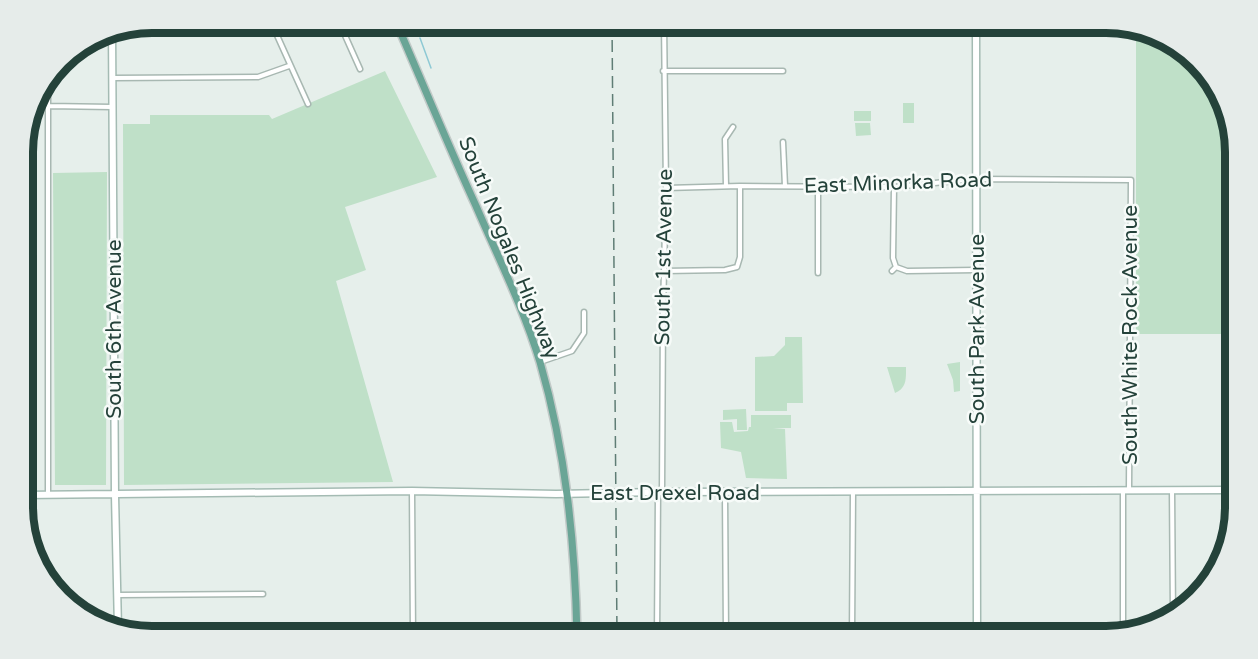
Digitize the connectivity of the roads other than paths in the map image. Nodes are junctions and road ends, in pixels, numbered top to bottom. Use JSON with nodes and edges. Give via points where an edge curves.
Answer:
{"nodes":[{"id":1,"x":276,"y":33,"type":"edge"},
{"id":2,"x":344,"y":33,"type":"edge"},
{"id":3,"x":401,"y":33,"type":"edge"},
{"id":4,"x":664,"y":33,"type":"edge"},
{"id":5,"x":976,"y":33,"type":"edge"},
{"id":6,"x":112,"y":39,"type":"edge"},
{"id":7,"x":290,"y":66,"type":"junction"},
{"id":8,"x":360,"y":69,"type":"dead end"},
{"id":9,"x":663,"y":71,"type":"junction"},
{"id":10,"x":783,"y":71,"type":"dead end"},
{"id":11,"x":113,"y":78,"type":"junction"},
{"id":12,"x":48,"y":94,"type":"edge"},
{"id":13,"x":308,"y":104,"type":"dead end"},
{"id":14,"x":48,"y":106,"type":"junction"},
{"id":15,"x":112,"y":107,"type":"junction"},
{"id":16,"x":734,"y":127,"type":"dead end"},
{"id":17,"x":783,"y":142,"type":"dead end"},
{"id":18,"x":975,"y":179,"type":"junction"},
{"id":19,"x":1131,"y":180,"type":"joint"},
{"id":20,"x":726,"y":186,"type":"junction"},
{"id":21,"x":740,"y":186,"type":"junction"},
{"id":22,"x":785,"y":186,"type":"junction"},
{"id":23,"x":818,"y":186,"type":"junction"},
{"id":24,"x":894,"y":187,"type":"junction"},
{"id":25,"x":666,"y":188,"type":"junction"},
{"id":26,"x":896,"y":267,"type":"junction"},
{"id":27,"x":664,"y":270,"type":"junction"},
{"id":28,"x":977,"y":270,"type":"junction"},
{"id":29,"x":892,"y":271,"type":"dead end"},
{"id":30,"x":818,"y":273,"type":"dead end"},
{"id":31,"x":584,"y":312,"type":"dead end"},
{"id":32,"x":540,"y":362,"type":"junction"},
{"id":33,"x":1126,"y":490,"type":"junction"},
{"id":34,"x":1172,"y":490,"type":"junction"},
{"id":35,"x":1225,"y":490,"type":"edge"},
{"id":36,"x":412,"y":491,"type":"junction"},
{"id":37,"x":978,"y":491,"type":"junction"},
{"id":38,"x":660,"y":492,"type":"junction"},
{"id":39,"x":725,"y":493,"type":"junction"},
{"id":40,"x":853,"y":493,"type":"junction"},
{"id":41,"x":567,"y":494,"type":"junction"},
{"id":42,"x":33,"y":495,"type":"edge"},
{"id":43,"x":48,"y":495,"type":"junction"},
{"id":44,"x":115,"y":495,"type":"junction"},
{"id":45,"x":263,"y":594,"type":"dead end"},
{"id":46,"x":118,"y":595,"type":"junction"},
{"id":47,"x":1173,"y":605,"type":"edge"},
{"id":48,"x":118,"y":621,"type":"edge"},
{"id":49,"x":1123,"y":625,"type":"edge"},
{"id":50,"x":413,"y":626,"type":"edge"},
{"id":51,"x":577,"y":626,"type":"edge"},
{"id":52,"x":657,"y":626,"type":"edge"},
{"id":53,"x":726,"y":626,"type":"edge"},
{"id":54,"x":852,"y":626,"type":"edge"},
{"id":55,"x":977,"y":626,"type":"edge"}],
"edges":[{"from":1,"to":7,"type":"street"},
{"from":2,"to":8,"type":"street"},
{"from":3,"to":32,"type":"main road","name":"South Nogales Highway"},
{"from":4,"to":9,"type":"street","name":"South 1st Avenue"},
{"from":5,"to":18,"type":"street","name":"South Park Avenue"},
{"from":6,"to":11,"type":"street","name":"South 6th Avenue"},
{"from":7,"to":11,"type":"street","via":[[258,76]]},
{"from":7,"to":13,"type":"street"},
{"from":9,"to":10,"type":"street"},
{"from":9,"to":25,"type":"street","name":"South 1st Avenue"},
{"from":11,"to":15,"type":"street","name":"South 6th Avenue"},
{"from":12,"to":14,"type":"street"},
{"from":14,"to":15,"type":"street"},
{"from":14,"to":43,"type":"street"},
{"from":15,"to":44,"type":"street","name":"South 6th Avenue"},
{"from":16,"to":20,"type":"street","via":[[725,139]]},
{"from":17,"to":22,"type":"street"},
{"from":18,"to":19,"type":"street","name":"East Minorka Road"},
{"from":18,"to":24,"type":"street","name":"East Minorka Road"},
{"from":18,"to":28,"type":"street","name":"South Park Avenue"},
{"from":19,"to":33,"type":"street","name":"South White Rock Avenue"},
{"from":20,"to":21,"type":"street","name":"East Minorka Road"},
{"from":20,"to":25,"type":"street","name":"East Minorka Road"},
{"from":21,"to":22,"type":"street","name":"East Minorka Road"},
{"from":21,"to":27,"type":"street","via":[[738,268]]},
{"from":22,"to":23,"type":"street","name":"East Minorka Road"},
{"from":23,"to":24,"type":"street","name":"East Minorka Road"},
{"from":23,"to":30,"type":"street"},
{"from":24,"to":26,"type":"street"},
{"from":25,"to":27,"type":"street","name":"South 1st Avenue"},
{"from":26,"to":28,"type":"street","via":[[907,271]]},
{"from":26,"to":29,"type":"street"},
{"from":27,"to":38,"type":"street","name":"South 1st Avenue"},
{"from":28,"to":37,"type":"street","name":"South Park Avenue"},
{"from":31,"to":32,"type":"street","via":[[584,333],[572,351]]},
{"from":32,"to":41,"type":"main road","name":"South Nogales Highway"},
{"from":33,"to":34,"type":"street","name":"East Drexel Road"},
{"from":33,"to":37,"type":"street","name":"East Drexel Road"},
{"from":33,"to":49,"type":"street","name":"South White Rock Avenue"},
{"from":34,"to":35,"type":"street","name":"East Drexel Road"},
{"from":34,"to":47,"type":"street"},
{"from":36,"to":41,"type":"street","name":"East Drexel Road"},
{"from":36,"to":44,"type":"street","name":"East Drexel Road"},
{"from":36,"to":50,"type":"street"},
{"from":37,"to":40,"type":"street","name":"East Drexel Road"},
{"from":37,"to":55,"type":"street","name":"South Park Avenue"},
{"from":38,"to":39,"type":"street","name":"East Drexel Road"},
{"from":38,"to":41,"type":"street","name":"East Drexel Road"},
{"from":38,"to":52,"type":"street","name":"South 1st Avenue"},
{"from":39,"to":40,"type":"street","name":"East Drexel Road"},
{"from":39,"to":53,"type":"street"},
{"from":40,"to":54,"type":"street"},
{"from":41,"to":51,"type":"main road","name":"South Nogales Highway","via":[[575,552]]},
{"from":42,"to":43,"type":"street","name":"East Drexel Road"},
{"from":43,"to":44,"type":"street","name":"East Drexel Road"},
{"from":44,"to":46,"type":"street","name":"South 6th Avenue"},
{"from":45,"to":46,"type":"street"},
{"from":46,"to":48,"type":"street","name":"South 6th Avenue"}]}
